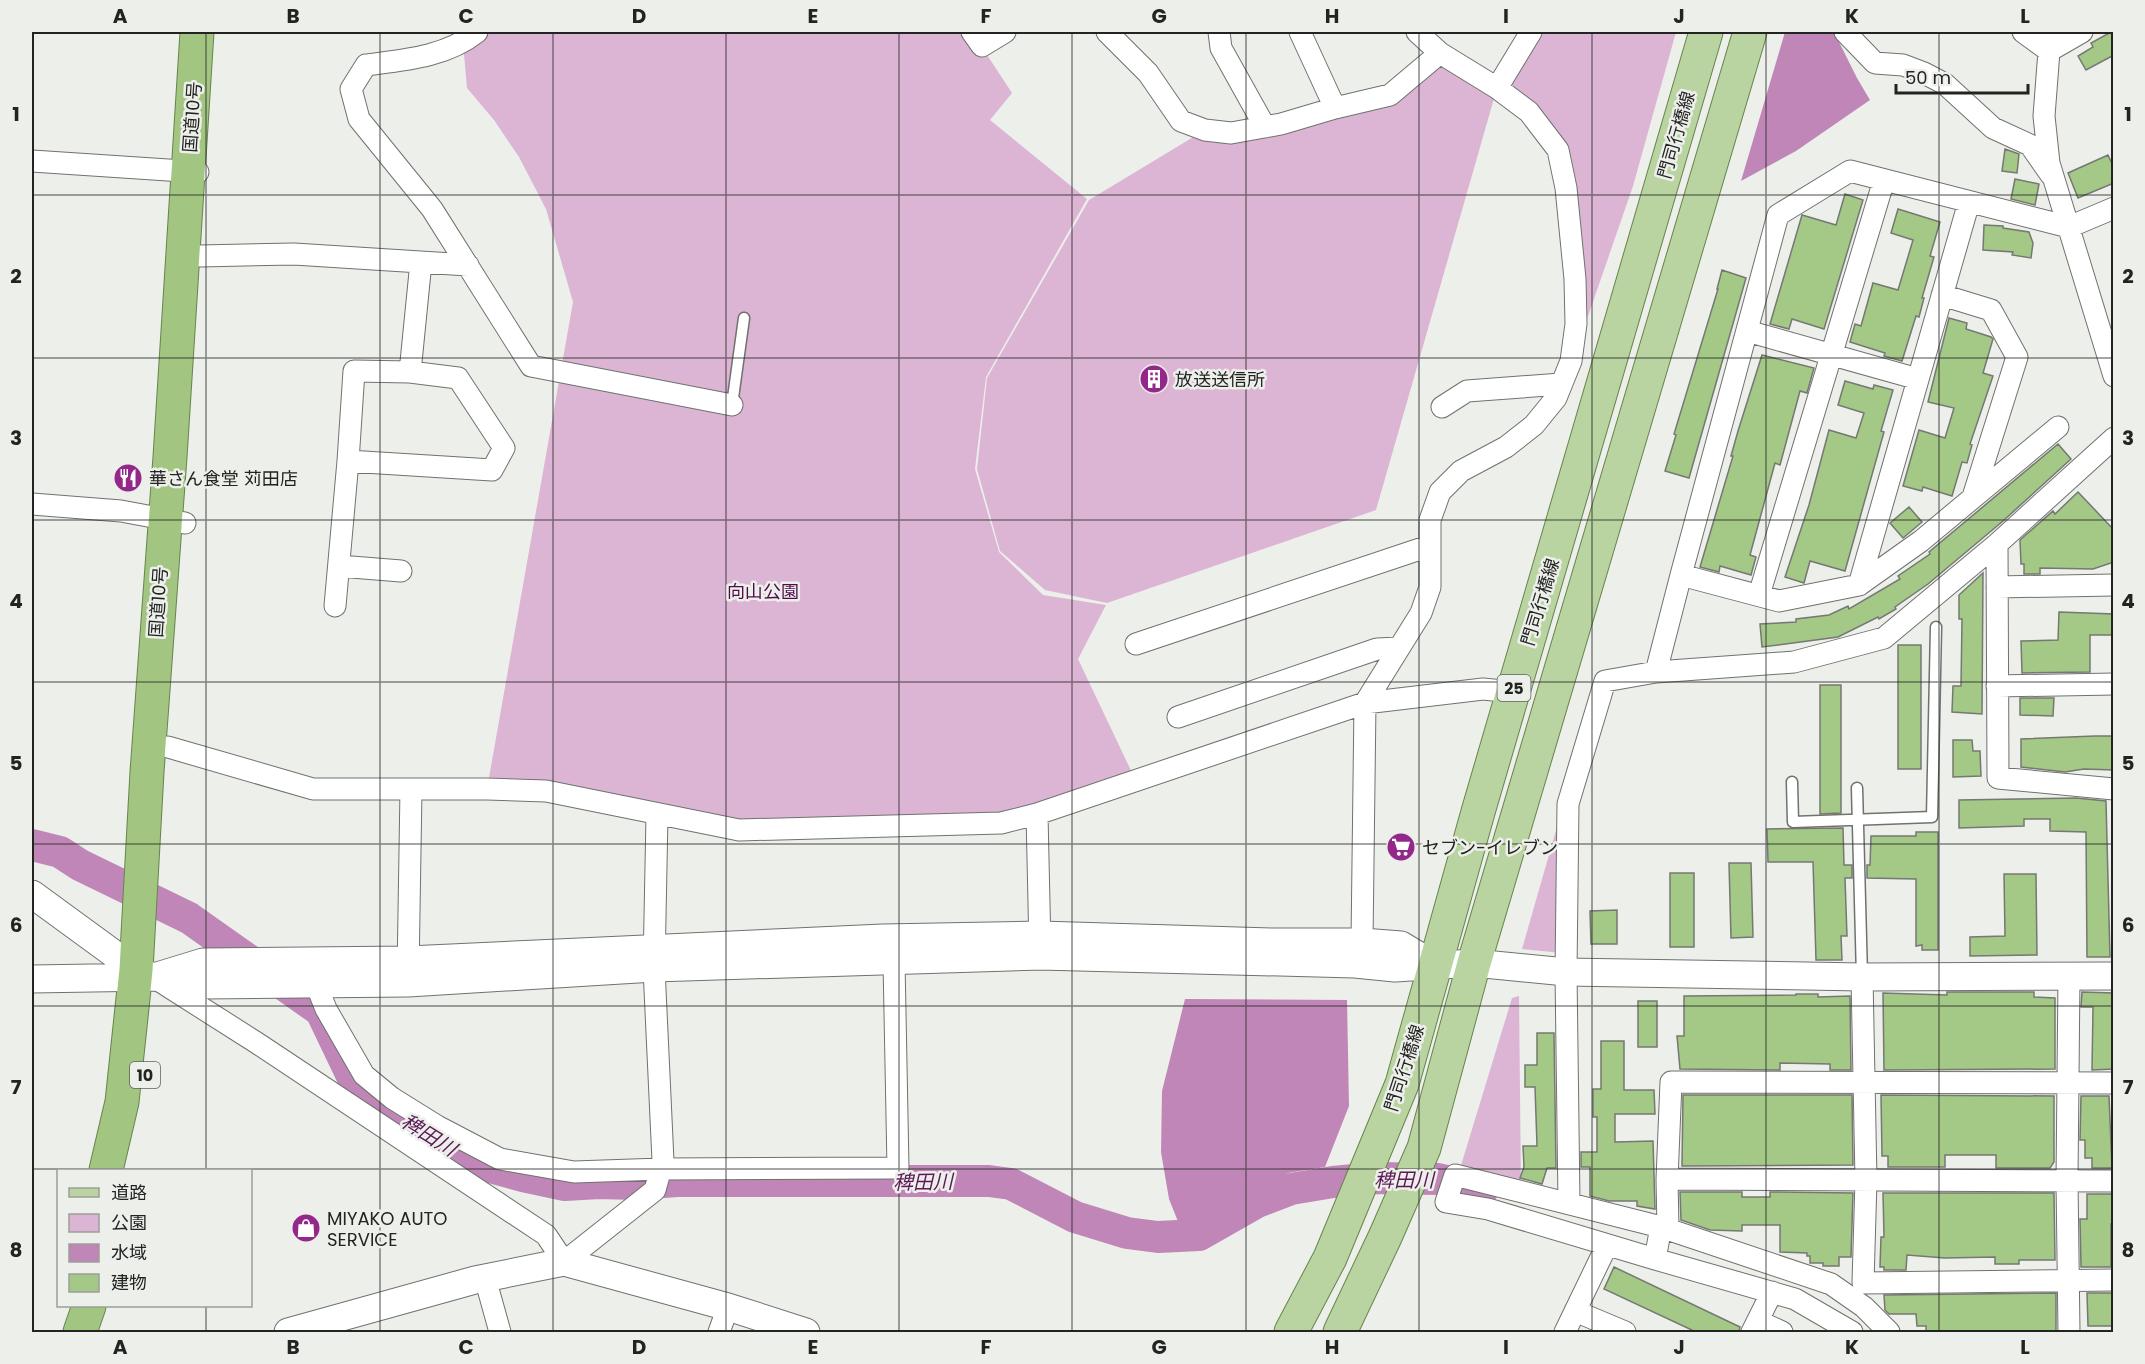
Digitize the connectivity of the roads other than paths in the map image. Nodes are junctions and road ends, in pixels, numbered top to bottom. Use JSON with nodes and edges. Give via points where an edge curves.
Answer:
{"nodes":[{"id":1,"x":197,"y":32,"type":"edge"},
{"id":2,"x":216,"y":32,"type":"edge"},
{"id":3,"x":477,"y":32,"type":"edge"},
{"id":4,"x":972,"y":32,"type":"edge"},
{"id":5,"x":1005,"y":32,"type":"edge"},
{"id":6,"x":1107,"y":32,"type":"edge"},
{"id":7,"x":1220,"y":32,"type":"edge"},
{"id":8,"x":1300,"y":32,"type":"edge"},
{"id":9,"x":1418,"y":32,"type":"edge"},
{"id":10,"x":1531,"y":32,"type":"edge"},
{"id":11,"x":1706,"y":32,"type":"edge"},
{"id":12,"x":1750,"y":32,"type":"edge"},
{"id":13,"x":1845,"y":32,"type":"edge"},
{"id":14,"x":2023,"y":32,"type":"edge"},
{"id":15,"x":2082,"y":32,"type":"edge"},
{"id":16,"x":2051,"y":41,"type":"edge"},
{"id":17,"x":1440,"y":53,"type":"junction"},
{"id":18,"x":1497,"y":88,"type":"junction"},
{"id":19,"x":1335,"y":108,"type":"junction"},
{"id":20,"x":1265,"y":127,"type":"junction"},
{"id":21,"x":32,"y":161,"type":"edge"},
{"id":22,"x":196,"y":172,"type":"junction"},
{"id":23,"x":1884,"y":180,"type":"junction"},
{"id":24,"x":2055,"y":180,"type":"junction"},
{"id":25,"x":1968,"y":202,"type":"junction"},
{"id":26,"x":2114,"y":208,"type":"edge"},
{"id":27,"x":2069,"y":227,"type":"junction"},
{"id":28,"x":200,"y":256,"type":"junction"},
{"id":29,"x":421,"y":262,"type":"junction"},
{"id":30,"x":468,"y":265,"type":"junction"},
{"id":31,"x":1942,"y":295,"type":"junction"},
{"id":32,"x":744,"y":318,"type":"dead end"},
{"id":33,"x":1747,"y":331,"type":"junction"},
{"id":34,"x":1831,"y":356,"type":"junction"},
{"id":35,"x":410,"y":372,"type":"junction"},
{"id":36,"x":2114,"y":376,"type":"edge"},
{"id":37,"x":1918,"y":380,"type":"junction"},
{"id":38,"x":1562,"y":384,"type":"junction"},
{"id":39,"x":732,"y":405,"type":"joint"},
{"id":40,"x":1442,"y":407,"type":"dead end"},
{"id":41,"x":2058,"y":427,"type":"dead end"},
{"id":42,"x":2114,"y":438,"type":"edge"},
{"id":43,"x":348,"y":461,"type":"junction"},
{"id":44,"x":1973,"y":497,"type":"junction"},
{"id":45,"x":32,"y":504,"type":"edge"},
{"id":46,"x":175,"y":521,"type":"junction"},
{"id":47,"x":1997,"y":544,"type":"junction"},
{"id":48,"x":1429,"y":546,"type":"junction"},
{"id":49,"x":339,"y":566,"type":"junction"},
{"id":50,"x":401,"y":571,"type":"dead end"},
{"id":51,"x":1681,"y":575,"type":"junction"},
{"id":52,"x":1859,"y":585,"type":"junction"},
{"id":53,"x":2114,"y":585,"type":"edge"},
{"id":54,"x":1997,"y":587,"type":"junction"},
{"id":55,"x":1759,"y":595,"type":"junction"},
{"id":56,"x":335,"y":606,"type":"dead end"},
{"id":57,"x":1936,"y":627,"type":"dead end"},
{"id":58,"x":1136,"y":644,"type":"dead end"},
{"id":59,"x":1399,"y":648,"type":"junction"},
{"id":60,"x":1656,"y":672,"type":"junction"},
{"id":61,"x":2114,"y":684,"type":"edge"},
{"id":62,"x":1997,"y":686,"type":"junction"},
{"id":63,"x":1513,"y":692,"type":"junction"},
{"id":64,"x":1365,"y":703,"type":"junction"},
{"id":65,"x":1178,"y":717,"type":"dead end"},
{"id":66,"x":168,"y":747,"type":"junction"},
{"id":67,"x":1792,"y":782,"type":"dead end"},
{"id":68,"x":1857,"y":788,"type":"dead end"},
{"id":69,"x":411,"y":789,"type":"junction"},
{"id":70,"x":2114,"y":789,"type":"edge"},
{"id":71,"x":1037,"y":814,"type":"junction"},
{"id":72,"x":657,"y":815,"type":"junction"},
{"id":73,"x":1857,"y":819,"type":"junction"},
{"id":74,"x":32,"y":894,"type":"edge"},
{"id":75,"x":1040,"y":946,"type":"junction"},
{"id":76,"x":1359,"y":953,"type":"junction"},
{"id":77,"x":654,"y":958,"type":"junction"},
{"id":78,"x":894,"y":961,"type":"junction"},
{"id":79,"x":1474,"y":963,"type":"junction"},
{"id":80,"x":1434,"y":965,"type":"junction"},
{"id":81,"x":408,"y":972,"type":"junction"},
{"id":82,"x":1566,"y":972,"type":"junction"},
{"id":83,"x":142,"y":975,"type":"junction"},
{"id":84,"x":2069,"y":976,"type":"junction"},
{"id":85,"x":2114,"y":976,"type":"edge"},
{"id":86,"x":1862,"y":977,"type":"junction"},
{"id":87,"x":32,"y":979,"type":"edge"},
{"id":88,"x":316,"y":984,"type":"junction"},
{"id":89,"x":1864,"y":1082,"type":"junction"},
{"id":90,"x":2114,"y":1083,"type":"edge"},
{"id":91,"x":2068,"y":1084,"type":"junction"},
{"id":92,"x":661,"y":1168,"type":"junction"},
{"id":93,"x":106,"y":1169,"type":"edge"},
{"id":94,"x":126,"y":1169,"type":"edge"},
{"id":95,"x":1667,"y":1179,"type":"junction"},
{"id":96,"x":1866,"y":1180,"type":"junction"},
{"id":97,"x":2114,"y":1180,"type":"edge"},
{"id":98,"x":2067,"y":1181,"type":"junction"},
{"id":99,"x":1569,"y":1203,"type":"junction"},
{"id":100,"x":1665,"y":1228,"type":"junction"},
{"id":101,"x":1607,"y":1245,"type":"junction"},
{"id":102,"x":1654,"y":1259,"type":"junction"},
{"id":103,"x":564,"y":1262,"type":"junction"},
{"id":104,"x":485,"y":1278,"type":"junction"},
{"id":105,"x":2069,"y":1280,"type":"junction"},
{"id":106,"x":2114,"y":1280,"type":"edge"},
{"id":107,"x":1863,"y":1283,"type":"junction"},
{"id":108,"x":1772,"y":1292,"type":"junction"},
{"id":109,"x":67,"y":1307,"type":"edge"},
{"id":110,"x":88,"y":1307,"type":"edge"},
{"id":111,"x":728,"y":1307,"type":"junction"},
{"id":112,"x":1864,"y":1307,"type":"junction"},
{"id":113,"x":1575,"y":1311,"type":"junction"},
{"id":114,"x":1755,"y":1327,"type":"edge"},
{"id":115,"x":60,"y":1332,"type":"edge"},
{"id":116,"x":80,"y":1332,"type":"edge"},
{"id":117,"x":288,"y":1332,"type":"edge"},
{"id":118,"x":500,"y":1332,"type":"edge"},
{"id":119,"x":719,"y":1332,"type":"edge"},
{"id":120,"x":806,"y":1332,"type":"edge"},
{"id":121,"x":1291,"y":1332,"type":"edge"},
{"id":122,"x":1340,"y":1332,"type":"edge"},
{"id":123,"x":1565,"y":1332,"type":"edge"},
{"id":124,"x":1625,"y":1332,"type":"edge"},
{"id":125,"x":1782,"y":1332,"type":"edge"},
{"id":126,"x":1852,"y":1332,"type":"edge"},
{"id":127,"x":1889,"y":1332,"type":"edge"},
{"id":128,"x":2069,"y":1332,"type":"edge"}],
"edges":[{"from":1,"to":22,"type":"highway","name":"国道10号","number":"10"},
{"from":2,"to":22,"type":"highway","name":"国道10号","number":"10"},
{"from":3,"to":30,"type":"street","via":[[463,43],[418,58],[366,65],[351,89],[359,119],[432,209]]},
{"from":4,"to":5,"type":"street","via":[[982,46]]},
{"from":6,"to":20,"type":"street","via":[[1148,73],[1181,120],[1205,130],[1231,133]]},
{"from":7,"to":20,"type":"street","via":[[1221,48]]},
{"from":8,"to":19,"type":"street"},
{"from":9,"to":17,"type":"street"},
{"from":10,"to":18,"type":"street"},
{"from":11,"to":63,"type":"main road","name":"門司行橋線","number":"25"},
{"from":12,"to":79,"type":"main road","number":"25"},
{"from":13,"to":24,"type":"street","via":[[1875,63],[1903,65],[1945,84],[1993,129],[2030,145]]},
{"from":14,"to":16,"type":"street"},
{"from":15,"to":16,"type":"street"},
{"from":16,"to":24,"type":"street","via":[[2044,116],[2049,163]]},
{"from":17,"to":18,"type":"street"},
{"from":17,"to":19,"type":"street","via":[[1390,95]]},
{"from":18,"to":38,"type":"street","via":[[1529,112],[1558,150],[1566,188],[1576,324],[1571,361]]},
{"from":19,"to":20,"type":"street"},
{"from":21,"to":22,"type":"street"},
{"from":22,"to":28,"type":"highway","name":"国道10号","number":"10"},
{"from":22,"to":46,"type":"highway","name":"国道10号","number":"10"},
{"from":23,"to":25,"type":"street"},
{"from":23,"to":33,"type":"street","via":[[1850,171],[1778,215]]},
{"from":23,"to":34,"type":"street"},
{"from":24,"to":27,"type":"street"},
{"from":25,"to":27,"type":"street"},
{"from":25,"to":31,"type":"street"},
{"from":26,"to":27,"type":"street"},
{"from":27,"to":36,"type":"street"},
{"from":28,"to":29,"type":"street","via":[[294,254]]},
{"from":28,"to":46,"type":"highway","name":"国道10号","number":"10","via":[[194,388]]},
{"from":29,"to":30,"type":"street"},
{"from":29,"to":35,"type":"street"},
{"from":30,"to":39,"type":"street","via":[[531,366]]},
{"from":31,"to":37,"type":"street"},
{"from":31,"to":44,"type":"street","via":[[1991,310],[2017,357]]},
{"from":32,"to":39,"type":"lane"},
{"from":33,"to":34,"type":"street"},
{"from":33,"to":51,"type":"street"},
{"from":34,"to":37,"type":"street"},
{"from":34,"to":55,"type":"street"},
{"from":35,"to":43,"type":"street","via":[[354,371]]},
{"from":35,"to":43,"type":"street","via":[[458,378],[504,448],[492,470]]},
{"from":37,"to":52,"type":"street"},
{"from":38,"to":40,"type":"street","via":[[1467,391]]},
{"from":38,"to":48,"type":"street","via":[[1534,425],[1506,447],[1461,471],[1440,492],[1430,520]]},
{"from":41,"to":44,"type":"street"},
{"from":42,"to":47,"type":"street"},
{"from":43,"to":49,"type":"street"},
{"from":44,"to":52,"type":"street","via":[[1921,541]]},
{"from":45,"to":46,"type":"street","via":[[121,511]]},
{"from":46,"to":66,"type":"highway","name":"国道10号","number":"10"},
{"from":46,"to":83,"type":"highway","name":"国道10号","number":"10","via":[[142,848]]},
{"from":47,"to":54,"type":"street"},
{"from":47,"to":60,"type":"street","via":[[1884,638],[1794,662]]},
{"from":48,"to":58,"type":"street"},
{"from":48,"to":59,"type":"street","via":[[1430,587],[1421,613]]},
{"from":49,"to":50,"type":"street"},
{"from":49,"to":56,"type":"street"},
{"from":51,"to":55,"type":"street"},
{"from":51,"to":60,"type":"street"},
{"from":52,"to":55,"type":"street","via":[[1779,601]]},
{"from":53,"to":54,"type":"street"},
{"from":54,"to":62,"type":"street"},
{"from":57,"to":73,"type":"lane","via":[[1932,817]]},
{"from":59,"to":64,"type":"street"},
{"from":59,"to":65,"type":"street","via":[[1377,649]]},
{"from":60,"to":82,"type":"street","via":[[1605,681],[1568,804]]},
{"from":61,"to":62,"type":"street"},
{"from":62,"to":70,"type":"street","via":[[1998,778]]},
{"from":63,"to":64,"type":"street","via":[[1483,689]]},
{"from":63,"to":80,"type":"main road","name":"門司行橋線","number":"25"},
{"from":64,"to":71,"type":"street"},
{"from":64,"to":76,"type":"street"},
{"from":66,"to":69,"type":"street","via":[[313,789]]},
{"from":66,"to":83,"type":"highway","name":"国道10号","number":"10"},
{"from":67,"to":73,"type":"lane","via":[[1793,822]]},
{"from":68,"to":73,"type":"lane"},
{"from":69,"to":72,"type":"street","via":[[546,791]]},
{"from":69,"to":81,"type":"street"},
{"from":71,"to":72,"type":"street","via":[[1001,823],[739,830]]},
{"from":71,"to":75,"type":"street"},
{"from":72,"to":77,"type":"street"},
{"from":73,"to":86,"type":"lane"},
{"from":74,"to":83,"type":"street"},
{"from":75,"to":76,"type":"street","via":[[1271,942]]},
{"from":75,"to":77,"type":"street","via":[[883,938]]},
{"from":75,"to":78,"type":"street"},
{"from":76,"to":80,"type":"street","via":[[1401,945]]},
{"from":77,"to":78,"type":"street"},
{"from":77,"to":81,"type":"street"},
{"from":77,"to":92,"type":"street"},
{"from":78,"to":92,"type":"street","via":[[898,1168]]},
{"from":79,"to":80,"type":"street"},
{"from":79,"to":82,"type":"street"},
{"from":79,"to":122,"type":"main road","number":"25","via":[[1424,1148]]},
{"from":80,"to":121,"type":"main road","name":"門司行橋線","number":"25","via":[[1402,1084],[1330,1258]]},
{"from":81,"to":83,"type":"street","via":[[203,962]]},
{"from":81,"to":88,"type":"street"},
{"from":82,"to":86,"type":"street"},
{"from":82,"to":99,"type":"street"},
{"from":83,"to":87,"type":"street"},
{"from":83,"to":88,"type":"street","via":[[203,985]]},
{"from":83,"to":93,"type":"highway","name":"国道10号","number":"10","via":[[122,1102]]},
{"from":83,"to":94,"type":"highway","name":"国道10号","number":"10","via":[[150,1034],[140,1114]]},
{"from":83,"to":103,"type":"street","via":[[257,1042],[546,1235]]},
{"from":84,"to":85,"type":"street"},
{"from":84,"to":86,"type":"street"},
{"from":84,"to":91,"type":"street"},
{"from":86,"to":89,"type":"street"},
{"from":88,"to":92,"type":"street","via":[[364,1075],[392,1098],[500,1159],[574,1172]]},
{"from":89,"to":91,"type":"street"},
{"from":89,"to":95,"type":"street","via":[[1671,1082]]},
{"from":89,"to":96,"type":"street"},
{"from":90,"to":91,"type":"street"},
{"from":91,"to":98,"type":"street"},
{"from":92,"to":103,"type":"street","via":[[655,1190]]},
{"from":95,"to":96,"type":"street"},
{"from":95,"to":100,"type":"street"},
{"from":96,"to":98,"type":"street"},
{"from":96,"to":107,"type":"street"},
{"from":97,"to":98,"type":"street"},
{"from":98,"to":105,"type":"street"},
{"from":99,"to":100,"type":"street"},
{"from":99,"to":101,"type":"street","via":[[1455,1175],[1446,1202],[1488,1209]]},
{"from":100,"to":102,"type":"street"},
{"from":100,"to":112,"type":"street","via":[[1831,1284]]},
{"from":101,"to":102,"type":"street"},
{"from":101,"to":113,"type":"street"},
{"from":102,"to":108,"type":"street"},
{"from":103,"to":104,"type":"street"},
{"from":103,"to":111,"type":"street"},
{"from":104,"to":117,"type":"street"},
{"from":104,"to":118,"type":"street"},
{"from":105,"to":106,"type":"street"},
{"from":105,"to":107,"type":"street"},
{"from":105,"to":128,"type":"street"},
{"from":107,"to":112,"type":"street"},
{"from":108,"to":114,"type":"street"},
{"from":108,"to":126,"type":"street","via":[[1795,1299]]},
{"from":109,"to":115,"type":"highway"},
{"from":110,"to":116,"type":"highway"},
{"from":111,"to":119,"type":"street"},
{"from":111,"to":120,"type":"street"},
{"from":112,"to":127,"type":"street"},
{"from":113,"to":123,"type":"street"},
{"from":113,"to":124,"type":"street"},
{"from":114,"to":125,"type":"street"}]}
